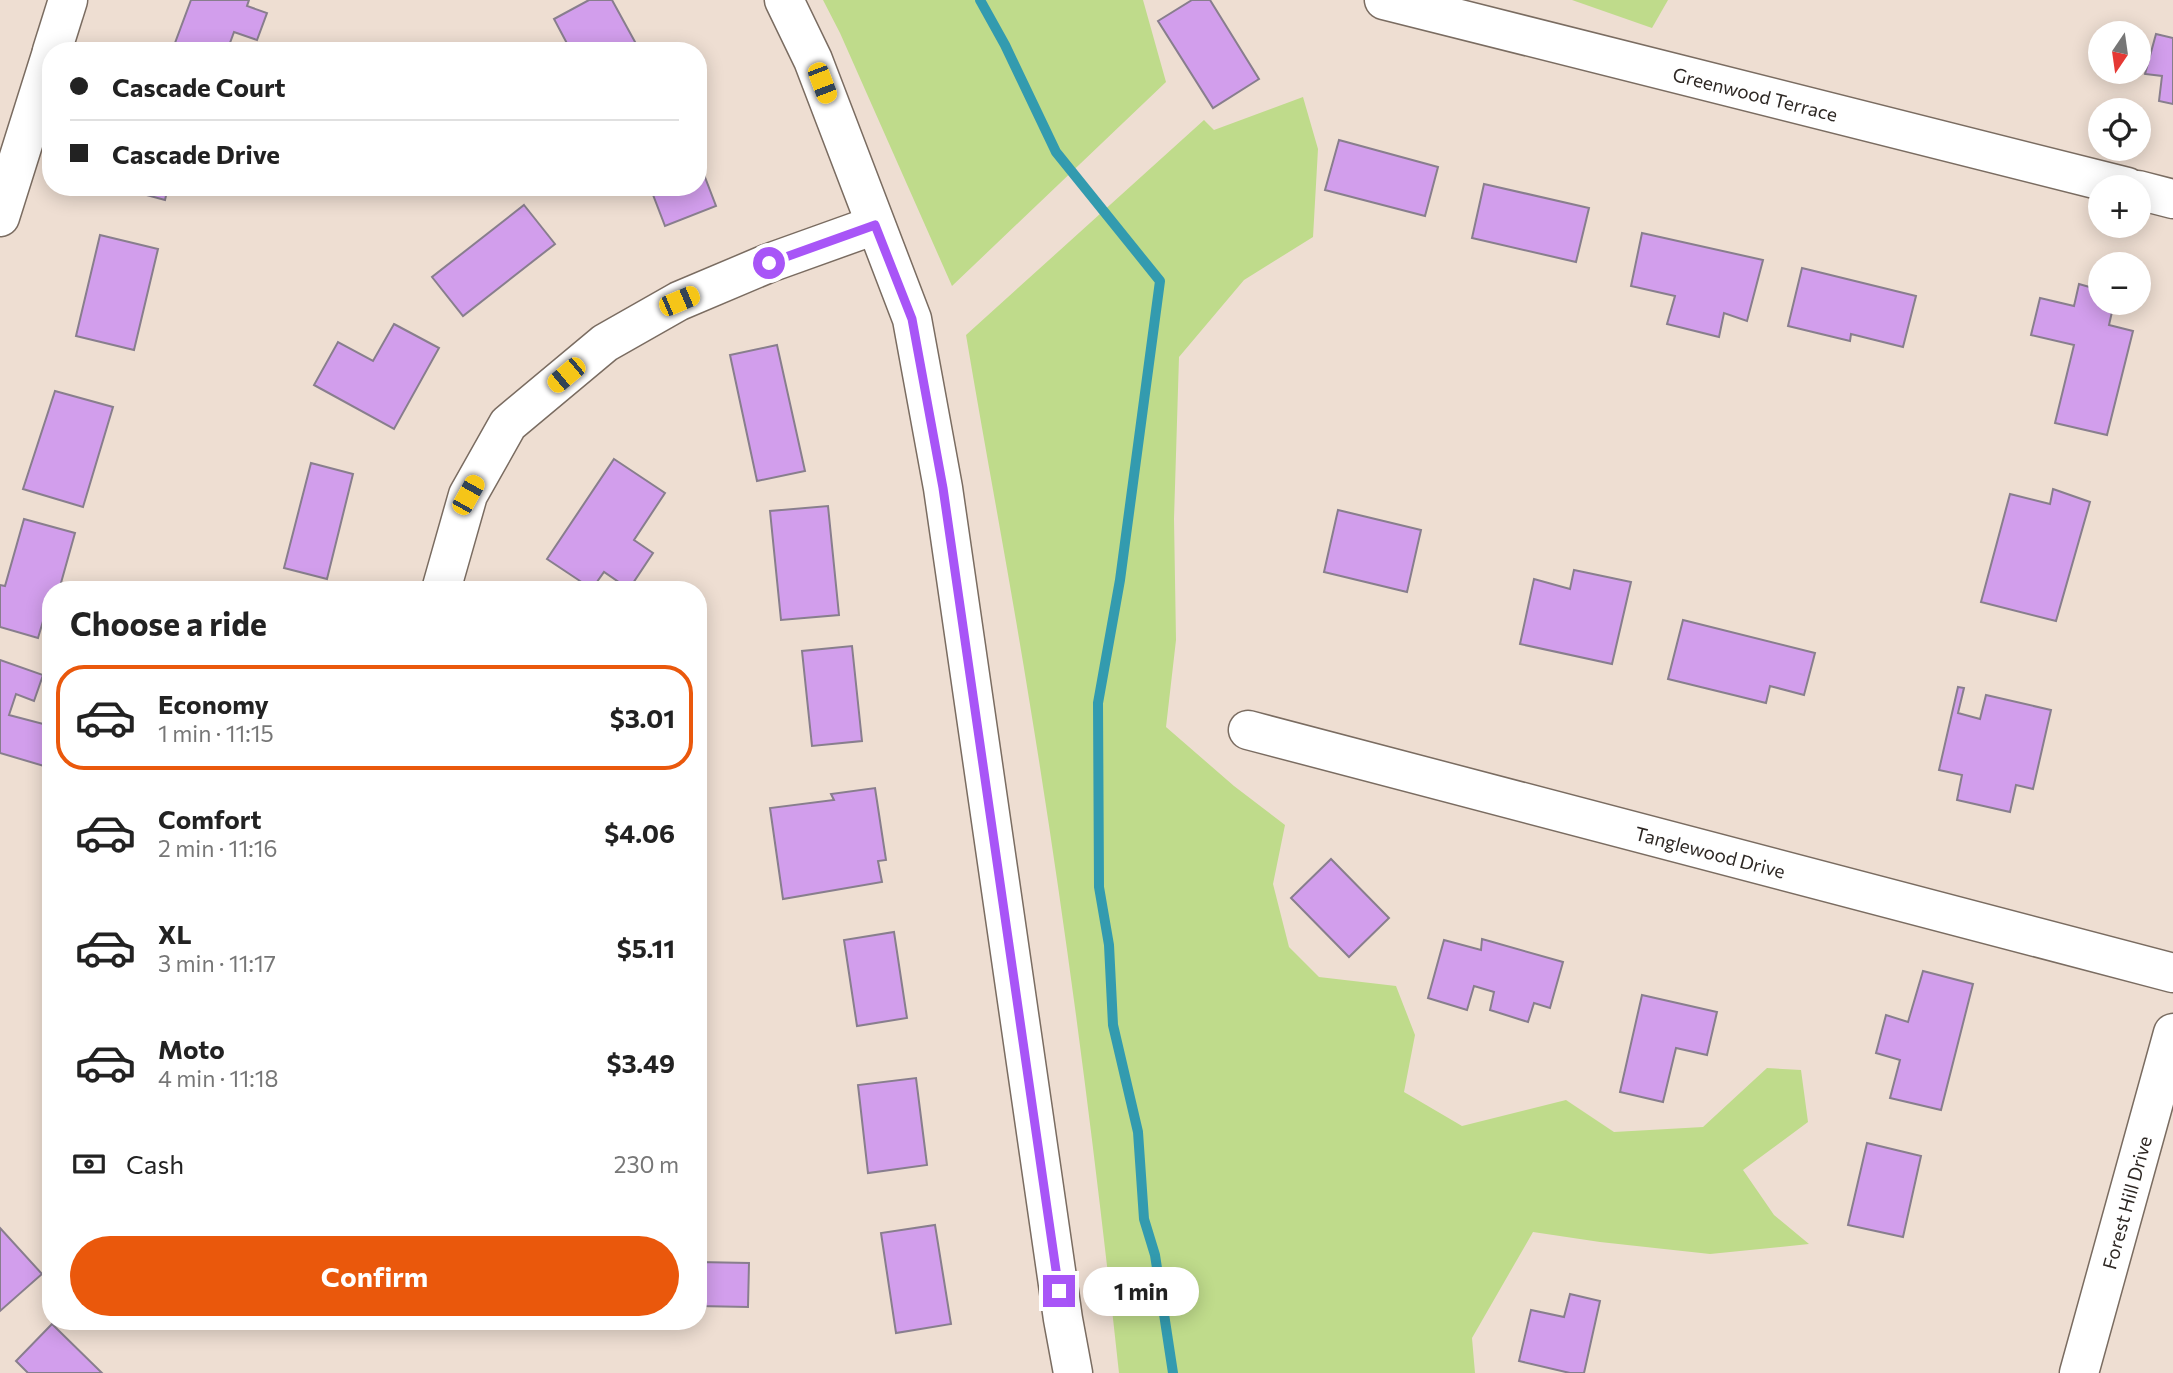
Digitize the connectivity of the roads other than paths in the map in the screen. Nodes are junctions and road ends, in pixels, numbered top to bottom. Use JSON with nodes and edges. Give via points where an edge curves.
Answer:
{"nodes":[{"id":1,"x":68,"y":0,"type":"edge"},
{"id":2,"x":784,"y":0,"type":"edge"},
{"id":3,"x":1384,"y":0,"type":"edge"},
{"id":4,"x":55,"y":42,"type":"edge"},
{"id":5,"x":42,"y":82,"type":"edge"},
{"id":6,"x":2088,"y":177,"type":"edge"},
{"id":7,"x":2151,"y":193,"type":"edge"},
{"id":8,"x":2173,"y":199,"type":"edge"},
{"id":9,"x":0,"y":218,"type":"edge"},
{"id":10,"x":875,"y":225,"type":"junction"},
{"id":11,"x":444,"y":581,"type":"edge"},
{"id":12,"x":1248,"y":730,"type":"dead end"},
{"id":13,"x":2173,"y":973,"type":"edge"},
{"id":14,"x":2173,"y":1033,"type":"edge"},
{"id":15,"x":1073,"y":1373,"type":"edge"},
{"id":16,"x":2079,"y":1373,"type":"edge"}],
"edges":[{"from":1,"to":4,"type":"street"},
{"from":2,"to":10,"type":"street","via":[[813,60]]},
{"from":3,"to":6,"type":"street","name":"Greenwood Terrace"},
{"from":5,"to":9,"type":"street"},
{"from":7,"to":8,"type":"street"},
{"from":10,"to":11,"type":"street","via":[[679,301],[605,342],[508,424],[468,495]]},
{"from":10,"to":15,"type":"street","via":[[912,319],[943,488]]},
{"from":12,"to":13,"type":"street","name":"Tanglewood Drive"},
{"from":14,"to":16,"type":"street","name":"Forest Hill Drive"}]}
